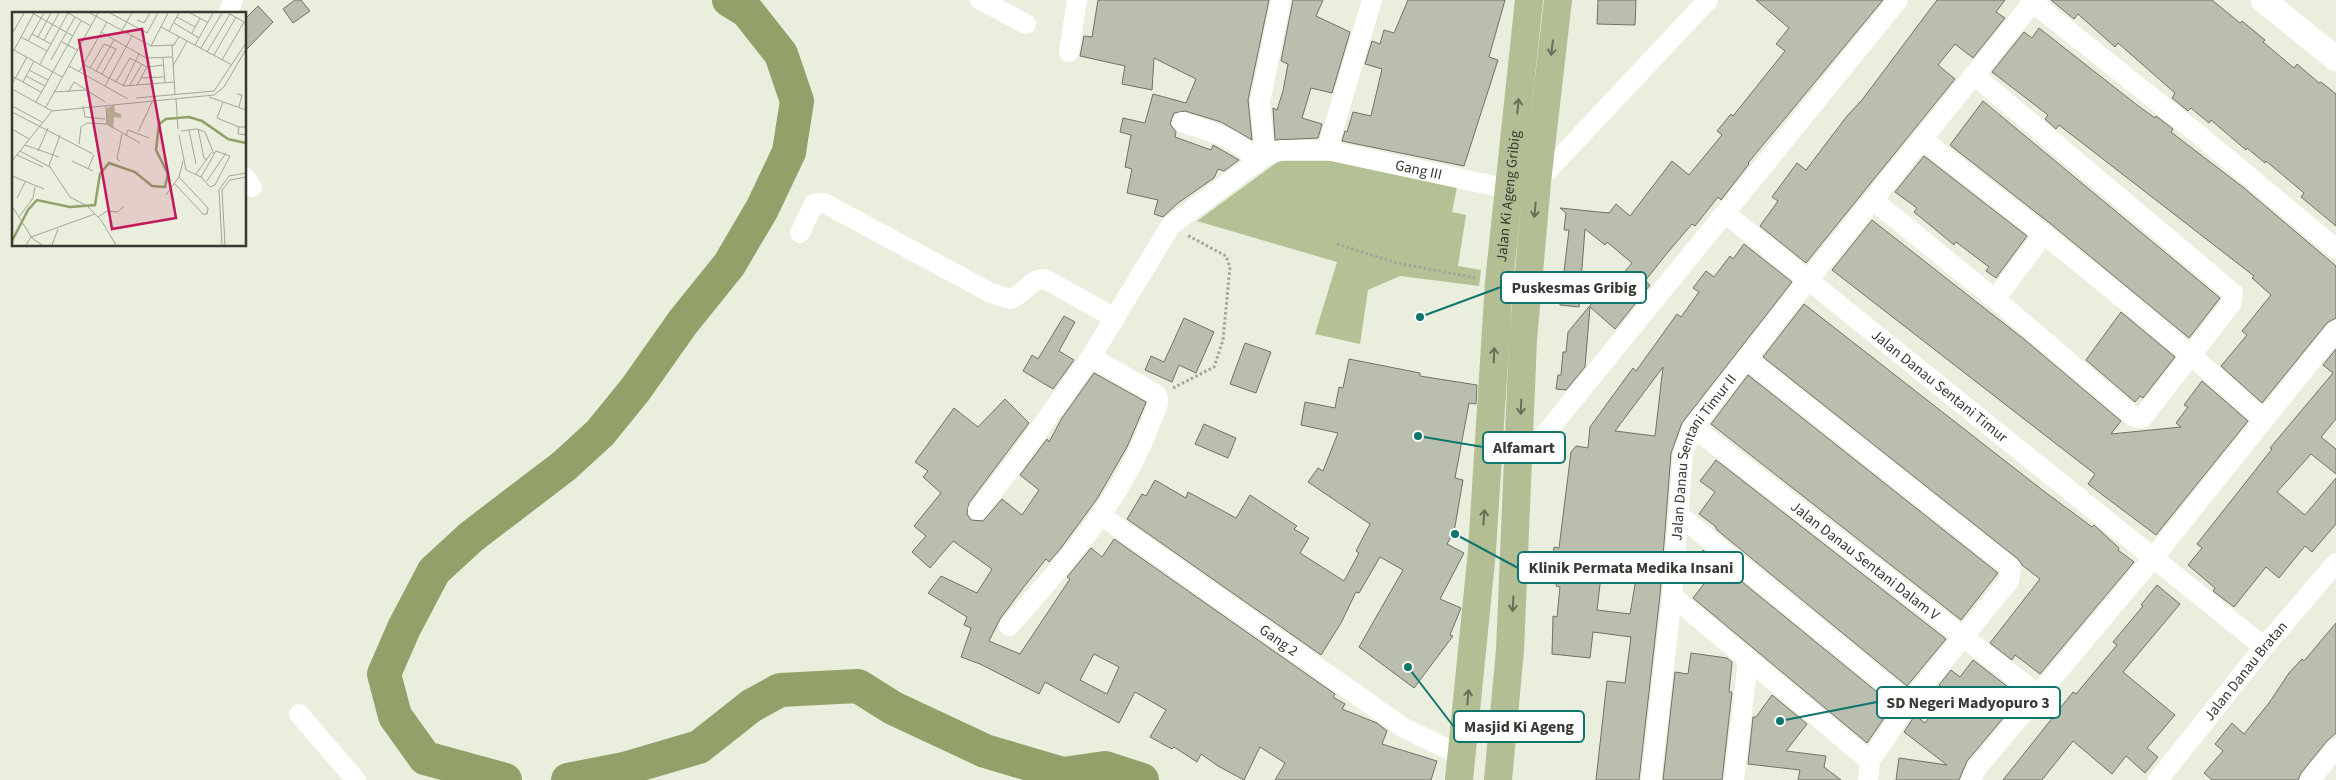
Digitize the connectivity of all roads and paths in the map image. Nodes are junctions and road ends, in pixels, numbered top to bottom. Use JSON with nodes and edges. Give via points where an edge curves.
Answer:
{"nodes":[{"id":1,"x":233,"y":0,"type":"edge"},
{"id":2,"x":980,"y":0,"type":"edge"},
{"id":3,"x":1076,"y":0,"type":"edge"},
{"id":4,"x":1281,"y":0,"type":"edge"},
{"id":5,"x":1372,"y":0,"type":"edge"},
{"id":6,"x":1529,"y":0,"type":"edge"},
{"id":7,"x":1558,"y":0,"type":"edge"},
{"id":8,"x":1708,"y":0,"type":"edge"},
{"id":9,"x":1898,"y":0,"type":"edge"},
{"id":10,"x":2263,"y":0,"type":"edge"},
{"id":11,"x":2032,"y":1,"type":"edge"},
{"id":12,"x":229,"y":12,"type":"edge"},
{"id":13,"x":1026,"y":24,"type":"dead end"},
{"id":14,"x":1069,"y":52,"type":"dead end"},
{"id":15,"x":2336,"y":59,"type":"edge"},
{"id":16,"x":1974,"y":75,"type":"junction"},
{"id":17,"x":1182,"y":122,"type":"dead end"},
{"id":18,"x":1922,"y":138,"type":"junction"},
{"id":19,"x":1326,"y":150,"type":"junction"},
{"id":20,"x":1261,"y":159,"type":"junction"},
{"id":21,"x":1537,"y":182,"type":"junction"},
{"id":22,"x":1509,"y":189,"type":"junction"},
{"id":23,"x":1874,"y":200,"type":"junction"},
{"id":24,"x":1726,"y":213,"type":"junction"},
{"id":25,"x":1187,"y":214,"type":"junction"},
{"id":26,"x":800,"y":233,"type":"dead end"},
{"id":27,"x":2044,"y":234,"type":"junction"},
{"id":28,"x":1337,"y":244,"type":"dead end"},
{"id":29,"x":2336,"y":249,"type":"edge"},
{"id":30,"x":1808,"y":280,"type":"junction"},
{"id":31,"x":1499,"y":282,"type":"junction"},
{"id":32,"x":1995,"y":299,"type":"junction"},
{"id":33,"x":1115,"y":318,"type":"junction"},
{"id":34,"x":2336,"y":330,"type":"edge"},
{"id":35,"x":2192,"y":355,"type":"junction"},
{"id":36,"x":1091,"y":357,"type":"junction"},
{"id":37,"x":1747,"y":359,"type":"junction"},
{"id":38,"x":1158,"y":396,"type":"junction"},
{"id":39,"x":2263,"y":419,"type":"junction"},
{"id":40,"x":1692,"y":427,"type":"junction"},
{"id":41,"x":1520,"y":462,"type":"junction"},
{"id":42,"x":978,"y":510,"type":"dead end"},
{"id":43,"x":1679,"y":515,"type":"junction"},
{"id":44,"x":1102,"y":516,"type":"junction"},
{"id":45,"x":2153,"y":558,"type":"junction"},
{"id":46,"x":2336,"y":563,"type":"edge"},
{"id":47,"x":1672,"y":596,"type":"junction"},
{"id":48,"x":1009,"y":626,"type":"dead end"},
{"id":49,"x":1962,"y":637,"type":"junction"},
{"id":50,"x":2264,"y":647,"type":"junction"},
{"id":51,"x":1748,"y":662,"type":"junction"},
{"id":52,"x":2037,"y":694,"type":"junction"},
{"id":53,"x":1909,"y":703,"type":"junction"},
{"id":54,"x":299,"y":714,"type":"dead end"},
{"id":55,"x":2336,"y":748,"type":"edge"},
{"id":56,"x":1461,"y":768,"type":"edge"},
{"id":57,"x":1869,"y":770,"type":"edge"},
{"id":58,"x":356,"y":780,"type":"edge"},
{"id":59,"x":1498,"y":780,"type":"edge"},
{"id":60,"x":1651,"y":780,"type":"edge"},
{"id":61,"x":1734,"y":780,"type":"edge"},
{"id":62,"x":1971,"y":780,"type":"edge"},
{"id":63,"x":2158,"y":780,"type":"edge"},
{"id":64,"x":2310,"y":780,"type":"edge"}],
"edges":[{"from":1,"to":12,"type":"street"},
{"from":2,"to":13,"type":"street"},
{"from":3,"to":14,"type":"street"},
{"from":4,"to":20,"type":"street","via":[[1260,102]]},
{"from":5,"to":19,"type":"street"},
{"from":22,"to":6,"type":"main road","name":"Jalan Ki Ageng Gribig","one_way":true},
{"from":7,"to":21,"type":"main road","name":"Jalan Ki Ageng Gribig","one_way":true},
{"from":8,"to":21,"type":"street"},
{"from":9,"to":24,"type":"street"},
{"from":10,"to":15,"type":"street"},
{"from":11,"to":16,"type":"street","name":"Jalan Danau Sentani Timur II"},
{"from":11,"to":29,"type":"street"},
{"from":16,"to":18,"type":"street","name":"Jalan Danau Sentani Timur II"},
{"from":16,"to":35,"type":"street","via":[[2233,293],[2231,304]]},
{"from":17,"to":20,"type":"street","via":[[1231,140]]},
{"from":18,"to":23,"type":"street","name":"Jalan Danau Sentani Timur II"},
{"from":18,"to":27,"type":"street"},
{"from":19,"to":20,"type":"street","name":"Gang III","via":[[1282,150]]},
{"from":19,"to":22,"type":"street","name":"Gang III"},
{"from":20,"to":25,"type":"street"},
{"from":21,"to":41,"type":"main road","name":"Jalan Ki Ageng Gribig","one_way":true,"via":[[1523,340]]},
{"from":22,"to":31,"type":"main road","name":"Jalan Ki Ageng Gribig"},
{"from":23,"to":30,"type":"street","name":"Jalan Danau Sentani Timur II"},
{"from":23,"to":32,"type":"street"},
{"from":24,"to":30,"type":"street","name":"Jalan Danau Sentani Timur"},
{"from":24,"to":41,"type":"street"},
{"from":25,"to":33,"type":"street","via":[[1171,225]]},
{"from":25,"to":38,"type":"path","via":[[1181,232],[1226,256],[1230,267],[1223,340],[1214,367]]},
{"from":26,"to":33,"type":"street","via":[[814,204],[824,203],[991,293],[1017,297],[1036,280],[1045,279]]},
{"from":27,"to":32,"type":"street"},
{"from":27,"to":35,"type":"street"},
{"from":28,"to":31,"type":"path","via":[[1397,263]]},
{"from":30,"to":37,"type":"street","name":"Jalan Danau Sentani Timur II"},
{"from":30,"to":45,"type":"street","name":"Jalan Danau Sentani Timur"},
{"from":56,"to":31,"type":"main road","name":"Jalan Ki Ageng Gribig","one_way":true,"via":[[1482,542]]},
{"from":32,"to":35,"type":"street","via":[[2134,417],[2142,418]]},
{"from":33,"to":36,"type":"street"},
{"from":34,"to":39,"type":"street"},
{"from":35,"to":39,"type":"street"},
{"from":36,"to":38,"type":"street"},
{"from":36,"to":42,"type":"street"},
{"from":37,"to":40,"type":"street","name":"Jalan Danau Sentani Timur II"},
{"from":37,"to":49,"type":"street","via":[[2011,568],[2009,581]]},
{"from":38,"to":44,"type":"street","via":[[1144,442]]},
{"from":39,"to":45,"type":"street"},
{"from":40,"to":43,"type":"street","name":"Jalan Danau Sentani Timur II","via":[[1683,454]]},
{"from":40,"to":49,"type":"street","name":"Jalan Danau Sentani Dalam V"},
{"from":41,"to":59,"type":"main road","name":"Jalan Ki Ageng Gribig","one_way":true,"via":[[1510,650]]},
{"from":43,"to":47,"type":"street","name":"Jalan Danau Sentani Timur II"},
{"from":43,"to":53,"type":"street"},
{"from":44,"to":48,"type":"street"},
{"from":44,"to":56,"type":"street","name":"Gang 2"},
{"from":45,"to":50,"type":"street","name":"Jalan Danau Sentani Timur"},
{"from":45,"to":52,"type":"street"},
{"from":46,"to":50,"type":"street","name":"Jalan Danau Bratan"},
{"from":47,"to":51,"type":"street"},
{"from":47,"to":60,"type":"street","name":"Jalan Danau Sentani Timur II"},
{"from":49,"to":52,"type":"street","name":"Jalan Danau Sentani Dalam V"},
{"from":49,"to":53,"type":"street"},
{"from":50,"to":63,"type":"street","name":"Jalan Danau Bratan"},
{"from":51,"to":57,"type":"street"},
{"from":51,"to":61,"type":"street"},
{"from":52,"to":62,"type":"street","via":[[1976,769]]},
{"from":53,"to":57,"type":"street"},
{"from":54,"to":58,"type":"street"},
{"from":55,"to":64,"type":"street"}]}
